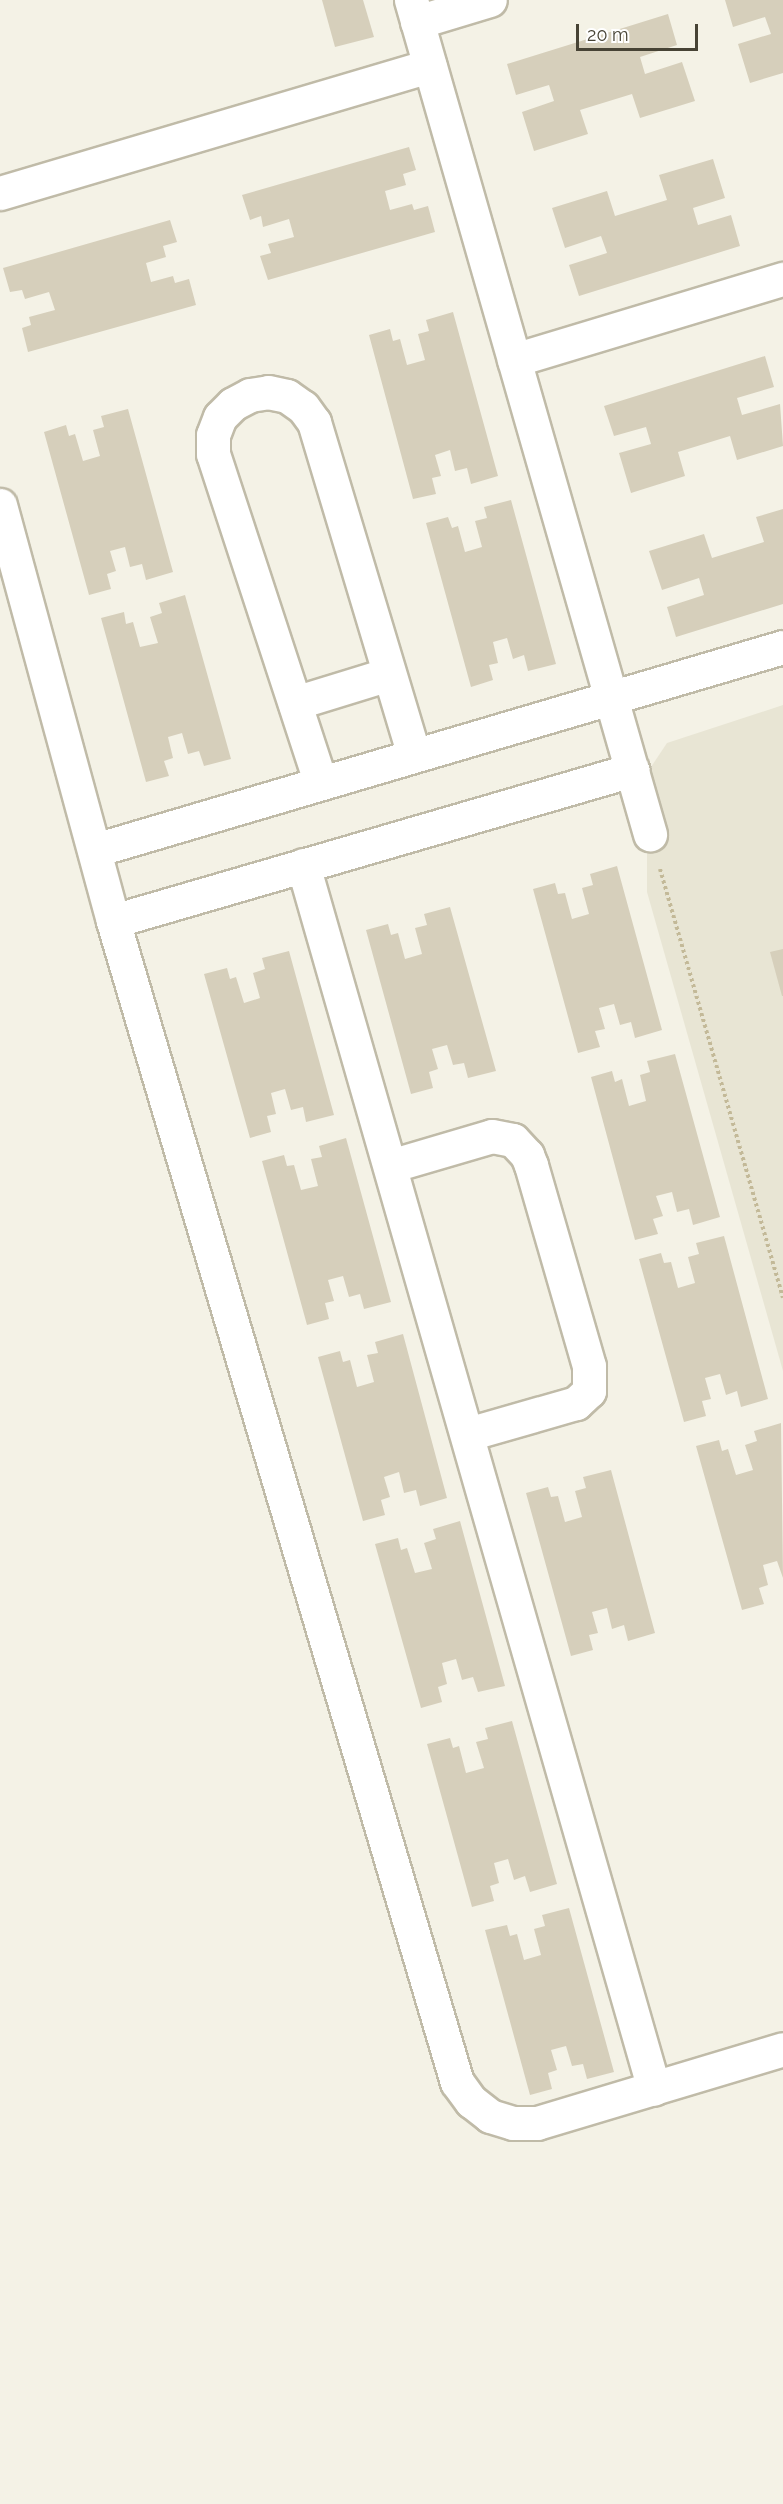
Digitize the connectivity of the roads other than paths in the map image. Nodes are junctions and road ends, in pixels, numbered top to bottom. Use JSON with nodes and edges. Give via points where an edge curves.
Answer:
{"nodes":[{"id":1,"x":490,"y":0,"type":"edge"},
{"id":2,"x":414,"y":11,"type":"edge"},
{"id":3,"x":430,"y":66,"type":"junction"},
{"id":4,"x":0,"y":192,"type":"edge"},
{"id":5,"x":783,"y":279,"type":"edge"},
{"id":6,"x":514,"y":360,"type":"junction"},
{"id":7,"x":0,"y":505,"type":"edge"},
{"id":8,"x":783,"y":647,"type":"edge"},
{"id":9,"x":389,"y":674,"type":"junction"},
{"id":10,"x":611,"y":697,"type":"junction"},
{"id":11,"x":295,"y":703,"type":"junction"},
{"id":12,"x":413,"y":753,"type":"junction"},
{"id":13,"x":632,"y":770,"type":"junction"},
{"id":14,"x":320,"y":781,"type":"junction"},
{"id":15,"x":650,"y":834,"type":"road end"},
{"id":16,"x":95,"y":850,"type":"junction"},
{"id":17,"x":303,"y":865,"type":"junction"},
{"id":18,"x":113,"y":921,"type":"junction"},
{"id":19,"x":390,"y":1166,"type":"junction"},
{"id":20,"x":468,"y":1434,"type":"junction"},
{"id":21,"x":783,"y":2049,"type":"edge"},
{"id":22,"x":654,"y":2089,"type":"junction"}],
"edges":[{"from":1,"to":2,"type":"street"},
{"from":2,"to":3,"type":"street"},
{"from":3,"to":4,"type":"street"},
{"from":3,"to":6,"type":"street"},
{"from":5,"to":6,"type":"street"},
{"from":6,"to":10,"type":"street"},
{"from":7,"to":16,"type":"street"},
{"from":8,"to":10,"type":"street"},
{"from":9,"to":11,"type":"street"},
{"from":9,"to":11,"type":"street","via":[[314,422],[303,406],[287,396],[268,392],[250,395],[220,417],[213,435],[213,454]]},
{"from":9,"to":12,"type":"street"},
{"from":10,"to":12,"type":"street"},
{"from":10,"to":13,"type":"street"},
{"from":11,"to":14,"type":"street"},
{"from":12,"to":14,"type":"street"},
{"from":13,"to":15,"type":"street"},
{"from":13,"to":17,"type":"street"},
{"from":14,"to":16,"type":"street"},
{"from":16,"to":18,"type":"street"},
{"from":17,"to":18,"type":"street"},
{"from":17,"to":19,"type":"street"},
{"from":18,"to":22,"type":"street","via":[[457,2082],[471,2102],[490,2116],[513,2123],[560,2118]]},
{"from":19,"to":20,"type":"street"},
{"from":19,"to":20,"type":"street","via":[[492,1136],[513,1140],[521,1147],[534,1176],[589,1366],[589,1391],[576,1403]]},
{"from":20,"to":22,"type":"street"},
{"from":21,"to":22,"type":"street"}]}
